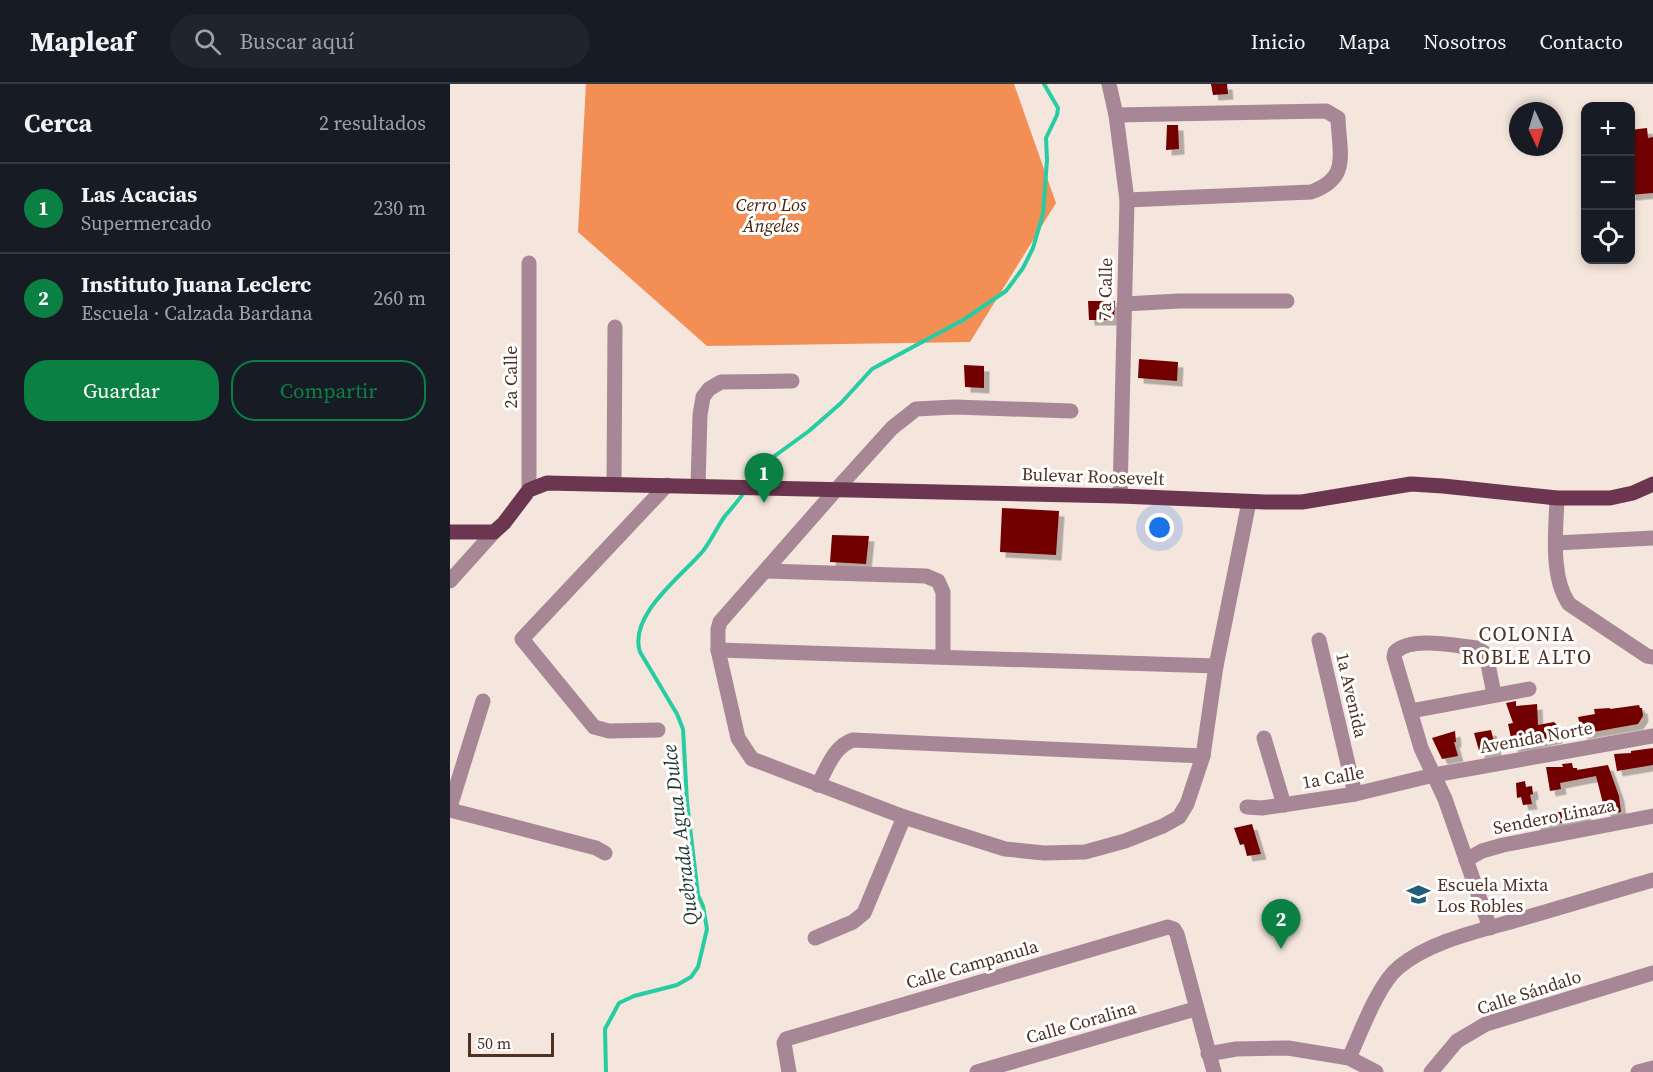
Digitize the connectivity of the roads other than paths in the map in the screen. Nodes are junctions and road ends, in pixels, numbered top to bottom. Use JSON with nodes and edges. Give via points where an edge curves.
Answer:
{"nodes":[{"id":1,"x":1109,"y":84,"type":"edge"},
{"id":2,"x":1116,"y":115,"type":"junction"},
{"id":3,"x":1126,"y":200,"type":"junction"},
{"id":4,"x":529,"y":264,"type":"dead end"},
{"id":5,"x":1287,"y":301,"type":"dead end"},
{"id":6,"x":1124,"y":304,"type":"junction"},
{"id":7,"x":615,"y":327,"type":"dead end"},
{"id":8,"x":792,"y":381,"type":"dead end"},
{"id":9,"x":1071,"y":411,"type":"dead end"},
{"id":10,"x":614,"y":484,"type":"junction"},
{"id":11,"x":1653,"y":484,"type":"edge"},
{"id":12,"x":667,"y":485,"type":"junction"},
{"id":13,"x":698,"y":486,"type":"junction"},
{"id":14,"x":530,"y":490,"type":"junction"},
{"id":15,"x":835,"y":490,"type":"junction"},
{"id":16,"x":1120,"y":496,"type":"junction"},
{"id":17,"x":1557,"y":498,"type":"junction"},
{"id":18,"x":1249,"y":502,"type":"junction"},
{"id":19,"x":450,"y":532,"type":"edge"},
{"id":20,"x":494,"y":532,"type":"junction"},
{"id":21,"x":1556,"y":543,"type":"junction"},
{"id":22,"x":1651,"y":543,"type":"edge"},
{"id":23,"x":766,"y":571,"type":"junction"},
{"id":24,"x":450,"y":581,"type":"edge"},
{"id":25,"x":1319,"y":640,"type":"dead end"},
{"id":26,"x":718,"y":650,"type":"junction"},
{"id":27,"x":943,"y":657,"type":"junction"},
{"id":28,"x":1653,"y":657,"type":"edge"},
{"id":29,"x":1216,"y":666,"type":"junction"},
{"id":30,"x":1529,"y":689,"type":"dead end"},
{"id":31,"x":1494,"y":694,"type":"junction"},
{"id":32,"x":483,"y":701,"type":"dead end"},
{"id":33,"x":1410,"y":711,"type":"junction"},
{"id":34,"x":658,"y":730,"type":"dead end"},
{"id":35,"x":1653,"y":736,"type":"edge"},
{"id":36,"x":1264,"y":738,"type":"dead end"},
{"id":37,"x":1203,"y":756,"type":"junction"},
{"id":38,"x":1430,"y":776,"type":"junction"},
{"id":39,"x":818,"y":785,"type":"junction"},
{"id":40,"x":1355,"y":794,"type":"junction"},
{"id":41,"x":1284,"y":806,"type":"junction"},
{"id":42,"x":1247,"y":807,"type":"dead end"},
{"id":43,"x":450,"y":808,"type":"edge"},
{"id":44,"x":1653,"y":816,"type":"edge"},
{"id":45,"x":904,"y":817,"type":"junction"},
{"id":46,"x":605,"y":853,"type":"dead end"},
{"id":47,"x":1466,"y":860,"type":"junction"},
{"id":48,"x":1653,"y":880,"type":"edge"},
{"id":49,"x":1490,"y":928,"type":"junction"},
{"id":50,"x":815,"y":938,"type":"dead end"},
{"id":51,"x":1653,"y":973,"type":"edge"},
{"id":52,"x":1195,"y":1009,"type":"junction"},
{"id":53,"x":1208,"y":1054,"type":"junction"},
{"id":54,"x":1349,"y":1058,"type":"junction"},
{"id":55,"x":1653,"y":1068,"type":"edge"},
{"id":56,"x":789,"y":1072,"type":"edge"},
{"id":57,"x":977,"y":1072,"type":"edge"},
{"id":58,"x":1214,"y":1072,"type":"edge"},
{"id":59,"x":1376,"y":1072,"type":"edge"},
{"id":60,"x":1431,"y":1072,"type":"edge"},
{"id":61,"x":1638,"y":1072,"type":"edge"}],
"edges":[{"from":1,"to":2,"type":"street","name":"7a Calle"},
{"from":2,"to":3,"type":"street","name":"7a Calle"},
{"from":2,"to":3,"type":"street","via":[[1326,111],[1338,118],[1340,167],[1335,180],[1324,187],[1311,192]]},
{"from":3,"to":6,"type":"street","name":"7a Calle"},
{"from":4,"to":14,"type":"street","name":"2a Calle"},
{"from":5,"to":6,"type":"street"},
{"from":6,"to":16,"type":"street","name":"7a Calle"},
{"from":7,"to":10,"type":"street"},
{"from":8,"to":13,"type":"street","via":[[721,382],[709,389],[700,415]]},
{"from":9,"to":15,"type":"street","via":[[916,409],[892,428]]},
{"from":10,"to":12,"type":"main road","name":"Bulevar Roosevelt"},
{"from":10,"to":14,"type":"main road","name":"Bulevar Roosevelt","via":[[547,483]]},
{"from":11,"to":17,"type":"main road","name":"Bulevar Roosevelt","via":[[1610,498]]},
{"from":12,"to":13,"type":"main road","name":"Bulevar Roosevelt"},
{"from":12,"to":34,"type":"street","via":[[522,639],[594,727],[609,731]]},
{"from":13,"to":15,"type":"main road","name":"Bulevar Roosevelt"},
{"from":14,"to":20,"type":"main road"},
{"from":15,"to":16,"type":"main road","name":"Bulevar Roosevelt"},
{"from":15,"to":23,"type":"street"},
{"from":16,"to":18,"type":"main road","name":"Bulevar Roosevelt"},
{"from":17,"to":18,"type":"main road","name":"Bulevar Roosevelt","via":[[1411,484],[1302,502]]},
{"from":17,"to":21,"type":"street"},
{"from":18,"to":29,"type":"street"},
{"from":19,"to":20,"type":"main road"},
{"from":20,"to":24,"type":"street"},
{"from":21,"to":22,"type":"street"},
{"from":21,"to":28,"type":"street","via":[[1562,594],[1569,604]]},
{"from":23,"to":26,"type":"street","via":[[720,622]]},
{"from":23,"to":27,"type":"street","via":[[926,576],[938,581],[943,592]]},
{"from":25,"to":40,"type":"street","name":"1a Avenida"},
{"from":26,"to":27,"type":"street"},
{"from":26,"to":39,"type":"street","via":[[738,738],[752,759]]},
{"from":27,"to":29,"type":"street"},
{"from":29,"to":37,"type":"street"},
{"from":30,"to":31,"type":"street"},
{"from":31,"to":33,"type":"street"},
{"from":31,"to":33,"type":"street","via":[[1482,650],[1403,645],[1394,657]]},
{"from":32,"to":43,"type":"street"},
{"from":33,"to":38,"type":"street"},
{"from":35,"to":38,"type":"street","name":"Avenida Norte"},
{"from":36,"to":41,"type":"street"},
{"from":37,"to":39,"type":"street","via":[[853,740],[838,748]]},
{"from":37,"to":45,"type":"street","via":[[1179,817],[1125,842],[1085,852],[1005,849]]},
{"from":38,"to":40,"type":"street","name":"1a Calle"},
{"from":38,"to":47,"type":"street","via":[[1445,799]]},
{"from":39,"to":45,"type":"street"},
{"from":40,"to":41,"type":"street","name":"1a Calle"},
{"from":41,"to":42,"type":"street","name":"1a Calle"},
{"from":43,"to":46,"type":"street"},
{"from":44,"to":47,"type":"street","name":"Sendero Linaza","via":[[1503,845]]},
{"from":45,"to":50,"type":"street","via":[[864,913],[854,922]]},
{"from":47,"to":49,"type":"street"},
{"from":48,"to":49,"type":"street"},
{"from":49,"to":54,"type":"street","via":[[1431,949],[1398,967],[1381,990]]},
{"from":51,"to":60,"type":"street","name":"Calle Sándalo","via":[[1486,1024],[1457,1041]]},
{"from":52,"to":53,"type":"street"},
{"from":52,"to":56,"type":"street","name":"Calle Campanula","via":[[1177,934],[1171,927],[784,1040]]},
{"from":52,"to":57,"type":"street","name":"Calle Coralina"},
{"from":53,"to":54,"type":"street","via":[[1288,1048]]},
{"from":53,"to":58,"type":"street"},
{"from":54,"to":59,"type":"street"},
{"from":55,"to":61,"type":"street"}]}
